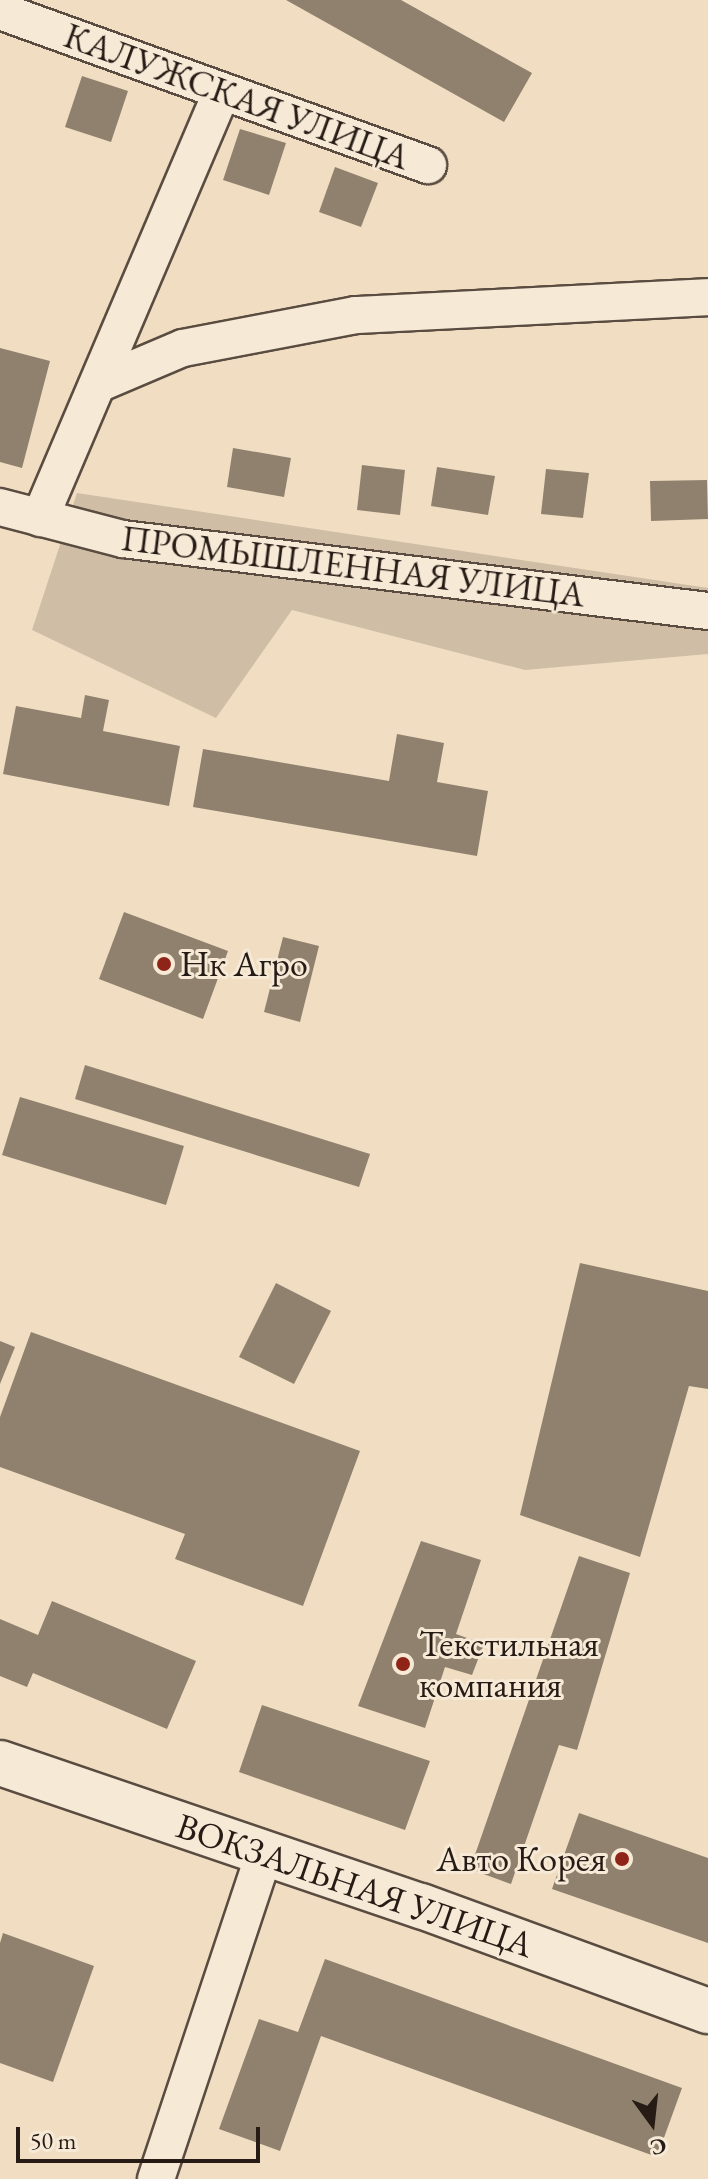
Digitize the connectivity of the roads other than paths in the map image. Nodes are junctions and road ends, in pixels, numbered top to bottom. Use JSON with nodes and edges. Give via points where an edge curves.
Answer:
{"nodes":[{"id":1,"x":0,"y":11,"type":"edge"},
{"id":2,"x":222,"y":91,"type":"junction"},
{"id":3,"x":428,"y":165,"type":"dead end"},
{"id":4,"x":708,"y":297,"type":"edge"},
{"id":5,"x":98,"y":384,"type":"junction"},
{"id":6,"x":0,"y":507,"type":"edge"},
{"id":7,"x":40,"y":518,"type":"junction"},
{"id":8,"x":708,"y":611,"type":"edge"},
{"id":9,"x":0,"y":1763,"type":"edge"},
{"id":10,"x":265,"y":1851,"type":"junction"},
{"id":11,"x":708,"y":2011,"type":"edge"},
{"id":12,"x":156,"y":2179,"type":"edge"}],
"edges":[{"from":1,"to":2,"type":"street","name":"КАЛУЖСКАЯ УЛИЦА"},
{"from":2,"to":3,"type":"street","name":"КАЛУЖСКАЯ УЛИЦА"},
{"from":2,"to":5,"type":"street"},
{"from":4,"to":5,"type":"street","via":[[356,315],[183,348]]},
{"from":5,"to":7,"type":"street"},
{"from":6,"to":7,"type":"street","name":"ПРОМЫШЛЕННАЯ УЛИЦА"},
{"from":7,"to":8,"type":"street","name":"ПРОМЫШЛЕННАЯ УЛИЦА","via":[[123,539]]},
{"from":9,"to":10,"type":"main road","name":"ВОКЗАЛЬНАЯ УЛИЦА"},
{"from":10,"to":11,"type":"main road","name":"ВОКЗАЛЬНАЯ УЛИЦА"},
{"from":10,"to":12,"type":"street"}]}
